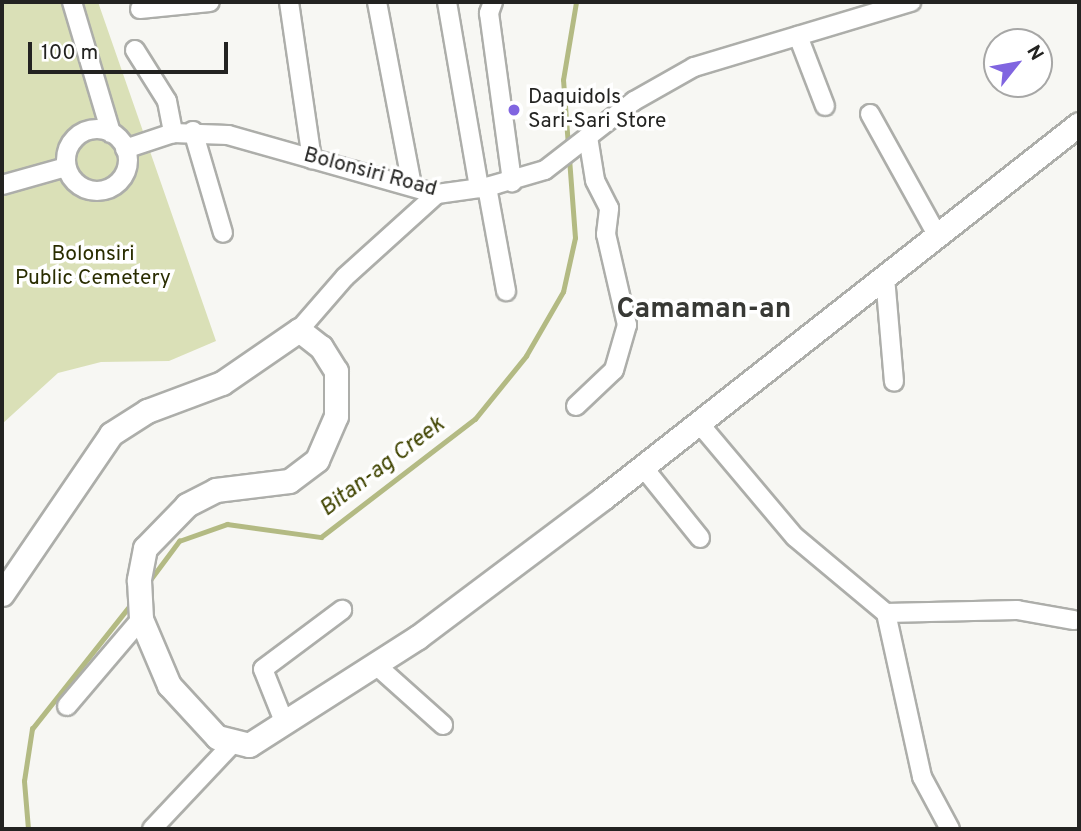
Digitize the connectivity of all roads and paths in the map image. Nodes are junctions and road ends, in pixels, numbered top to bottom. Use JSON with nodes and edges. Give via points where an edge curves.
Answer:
{"nodes":[{"id":1,"x":72,"y":2,"type":"edge"},
{"id":2,"x":210,"y":2,"type":"edge"},
{"id":3,"x":289,"y":2,"type":"edge"},
{"id":4,"x":377,"y":2,"type":"edge"},
{"id":5,"x":447,"y":2,"type":"edge"},
{"id":6,"x":494,"y":2,"type":"edge"},
{"id":7,"x":911,"y":2,"type":"edge"},
{"id":8,"x":140,"y":9,"type":"dead end"},
{"id":9,"x":798,"y":36,"type":"junction"},
{"id":10,"x":135,"y":50,"type":"dead end"},
{"id":11,"x":825,"y":106,"type":"dead end"},
{"id":12,"x":870,"y":114,"type":"dead end"},
{"id":13,"x":1079,"y":124,"type":"edge"},
{"id":14,"x":193,"y":131,"type":"junction"},
{"id":15,"x":111,"y":133,"type":"junction"},
{"id":16,"x":173,"y":133,"type":"junction"},
{"id":17,"x":584,"y":140,"type":"junction"},
{"id":18,"x":125,"y":149,"type":"junction"},
{"id":19,"x":312,"y":159,"type":"junction"},
{"id":20,"x":66,"y":167,"type":"junction"},
{"id":21,"x":512,"y":182,"type":"junction"},
{"id":22,"x":2,"y":185,"type":"edge"},
{"id":23,"x":412,"y":187,"type":"junction"},
{"id":24,"x":483,"y":188,"type":"junction"},
{"id":25,"x":437,"y":194,"type":"junction"},
{"id":26,"x":223,"y":233,"type":"dead end"},
{"id":27,"x":937,"y":235,"type":"junction"},
{"id":28,"x":885,"y":277,"type":"junction"},
{"id":29,"x":506,"y":291,"type":"dead end"},
{"id":30,"x":299,"y":330,"type":"junction"},
{"id":31,"x":894,"y":382,"type":"dead end"},
{"id":32,"x":576,"y":406,"type":"dead end"},
{"id":33,"x":698,"y":422,"type":"junction"},
{"id":34,"x":643,"y":467,"type":"junction"},
{"id":35,"x":700,"y":538,"type":"dead end"},
{"id":36,"x":2,"y":594,"type":"edge"},
{"id":37,"x":139,"y":605,"type":"junction"},
{"id":38,"x":342,"y":610,"type":"dead end"},
{"id":39,"x":886,"y":613,"type":"junction"},
{"id":40,"x":1074,"y":620,"type":"dead end"},
{"id":41,"x":376,"y":665,"type":"junction"},
{"id":42,"x":67,"y":706,"type":"dead end"},
{"id":43,"x":285,"y":724,"type":"junction"},
{"id":44,"x":443,"y":725,"type":"dead end"},
{"id":45,"x":232,"y":744,"type":"junction"},
{"id":46,"x":152,"y":829,"type":"edge"},
{"id":47,"x":950,"y":829,"type":"edge"}],
"edges":[{"from":1,"to":15,"type":"street"},
{"from":2,"to":8,"type":"street"},
{"from":3,"to":19,"type":"street"},
{"from":4,"to":23,"type":"street"},
{"from":5,"to":24,"type":"street"},
{"from":6,"to":21,"type":"street","via":[[489,19]]},
{"from":7,"to":9,"type":"street","name":"Bolonsiri Road"},
{"from":9,"to":11,"type":"street"},
{"from":9,"to":17,"type":"street","name":"Bolonsiri Road","via":[[694,67]]},
{"from":10,"to":16,"type":"street","via":[[167,101]]},
{"from":12,"to":27,"type":"street"},
{"from":13,"to":27,"type":"main road"},
{"from":14,"to":16,"type":"street","name":"Bolonsiri Road"},
{"from":14,"to":19,"type":"street","name":"Bolonsiri Road","via":[[249,139]]},
{"from":14,"to":26,"type":"street"},
{"from":15,"to":18,"type":"street"},
{"from":15,"to":20,"type":"street","via":[[78,136]]},
{"from":16,"to":18,"type":"street","name":"Bolonsiri Road"},
{"from":17,"to":21,"type":"street","name":"Bolonsiri Road","via":[[560,161]]},
{"from":17,"to":32,"type":"street","via":[[609,208],[606,234],[627,325],[614,370]]},
{"from":18,"to":20,"type":"street","via":[[126,171],[108,189],[82,188]]},
{"from":19,"to":23,"type":"street","name":"Bolonsiri Road"},
{"from":20,"to":22,"type":"street"},
{"from":21,"to":24,"type":"street","name":"Bolonsiri Road"},
{"from":23,"to":25,"type":"street","name":"Bolonsiri Road"},
{"from":24,"to":25,"type":"street","name":"Bolonsiri Road"},
{"from":24,"to":29,"type":"street"},
{"from":25,"to":30,"type":"street","via":[[345,277]]},
{"from":27,"to":28,"type":"main road"},
{"from":28,"to":31,"type":"street"},
{"from":28,"to":33,"type":"main road"},
{"from":30,"to":36,"type":"main road","via":[[222,383],[147,411],[111,434]]},
{"from":30,"to":37,"type":"main road","via":[[337,371],[336,416],[317,460],[289,481],[216,490],[187,505],[145,548]]},
{"from":33,"to":34,"type":"main road"},
{"from":33,"to":39,"type":"street","via":[[795,537]]},
{"from":34,"to":35,"type":"street"},
{"from":34,"to":41,"type":"main road"},
{"from":37,"to":42,"type":"street"},
{"from":37,"to":45,"type":"main road","via":[[181,703]]},
{"from":38,"to":43,"type":"street","via":[[263,669]]},
{"from":39,"to":40,"type":"street","via":[[1017,610]]},
{"from":39,"to":47,"type":"street","via":[[922,776]]},
{"from":41,"to":43,"type":"main road"},
{"from":41,"to":44,"type":"street"},
{"from":43,"to":45,"type":"main road","via":[[249,745]]},
{"from":45,"to":46,"type":"street"}]}
